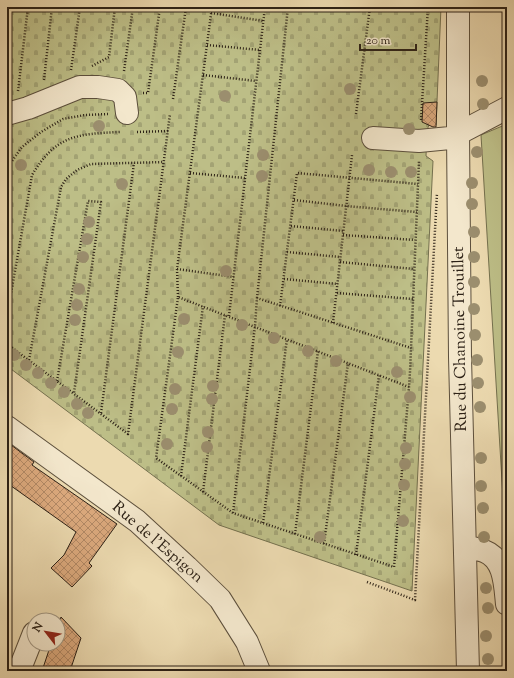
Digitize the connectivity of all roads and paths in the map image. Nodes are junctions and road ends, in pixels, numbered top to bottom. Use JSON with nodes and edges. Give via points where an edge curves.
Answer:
{"nodes":[{"id":1,"x":28,"y":7,"type":"edge"},
{"id":2,"x":52,"y":7,"type":"edge"},
{"id":3,"x":80,"y":7,"type":"edge"},
{"id":4,"x":115,"y":7,"type":"edge"},
{"id":5,"x":133,"y":7,"type":"edge"},
{"id":6,"x":160,"y":7,"type":"edge"},
{"id":7,"x":186,"y":7,"type":"edge"},
{"id":8,"x":212,"y":7,"type":"edge"},
{"id":9,"x":265,"y":7,"type":"edge"},
{"id":10,"x":288,"y":7,"type":"edge"},
{"id":11,"x":370,"y":7,"type":"edge"},
{"id":12,"x":428,"y":7,"type":"edge"},
{"id":13,"x":458,"y":7,"type":"edge"},
{"id":14,"x":211,"y":13,"type":"junction"},
{"id":15,"x":264,"y":21,"type":"junction"},
{"id":16,"x":207,"y":45,"type":"junction"},
{"id":17,"x":260,"y":50,"type":"junction"},
{"id":18,"x":76,"y":71,"type":"dead end"},
{"id":19,"x":203,"y":75,"type":"junction"},
{"id":20,"x":256,"y":81,"type":"junction"},
{"id":21,"x":173,"y":99,"type":"dead end"},
{"id":22,"x":42,"y":102,"type":"junction"},
{"id":23,"x":120,"y":108,"type":"junction"},
{"id":24,"x":507,"y":108,"type":"edge"},
{"id":25,"x":11,"y":112,"type":"edge"},
{"id":26,"x":170,"y":114,"type":"dead end"},
{"id":27,"x":356,"y":114,"type":"dead end"},
{"id":28,"x":168,"y":131,"type":"junction"},
{"id":29,"x":458,"y":133,"type":"junction"},
{"id":30,"x":373,"y":138,"type":"dead end"},
{"id":31,"x":419,"y":141,"type":"junction"},
{"id":32,"x":352,"y":155,"type":"dead end"},
{"id":33,"x":164,"y":162,"type":"junction"},
{"id":34,"x":134,"y":163,"type":"junction"},
{"id":35,"x":7,"y":168,"type":"edge"},
{"id":36,"x":190,"y":173,"type":"junction"},
{"id":37,"x":350,"y":177,"type":"junction"},
{"id":38,"x":245,"y":178,"type":"junction"},
{"id":39,"x":418,"y":184,"type":"junction"},
{"id":40,"x":437,"y":192,"type":"dead end"},
{"id":41,"x":294,"y":200,"type":"junction"},
{"id":42,"x":346,"y":206,"type":"junction"},
{"id":43,"x":416,"y":212,"type":"junction"},
{"id":44,"x":290,"y":226,"type":"junction"},
{"id":45,"x":343,"y":233,"type":"junction"},
{"id":46,"x":415,"y":240,"type":"junction"},
{"id":47,"x":287,"y":252,"type":"junction"},
{"id":48,"x":341,"y":257,"type":"junction"},
{"id":49,"x":340,"y":262,"type":"junction"},
{"id":50,"x":414,"y":269,"type":"junction"},
{"id":51,"x":177,"y":270,"type":"junction"},
{"id":52,"x":234,"y":277,"type":"junction"},
{"id":53,"x":284,"y":279,"type":"junction"},
{"id":54,"x":338,"y":284,"type":"junction"},
{"id":55,"x":337,"y":293,"type":"junction"},
{"id":56,"x":178,"y":296,"type":"junction"},
{"id":57,"x":257,"y":298,"type":"junction"},
{"id":58,"x":413,"y":299,"type":"junction"},
{"id":59,"x":203,"y":306,"type":"junction"},
{"id":60,"x":280,"y":306,"type":"junction"},
{"id":61,"x":226,"y":315,"type":"junction"},
{"id":62,"x":7,"y":316,"type":"edge"},
{"id":63,"x":229,"y":316,"type":"junction"},
{"id":64,"x":334,"y":323,"type":"junction"},
{"id":65,"x":255,"y":326,"type":"junction"},
{"id":66,"x":287,"y":339,"type":"junction"},
{"id":67,"x":7,"y":344,"type":"edge"},
{"id":68,"x":411,"y":348,"type":"junction"},
{"id":69,"x":318,"y":351,"type":"junction"},
{"id":70,"x":29,"y":360,"type":"junction"},
{"id":71,"x":348,"y":363,"type":"junction"},
{"id":72,"x":379,"y":375,"type":"junction"},
{"id":73,"x":57,"y":381,"type":"junction"},
{"id":74,"x":409,"y":387,"type":"junction"},
{"id":75,"x":74,"y":394,"type":"junction"},
{"id":76,"x":101,"y":414,"type":"junction"},
{"id":77,"x":7,"y":427,"type":"edge"},
{"id":78,"x":181,"y":476,"type":"junction"},
{"id":79,"x":203,"y":492,"type":"junction"},
{"id":80,"x":233,"y":513,"type":"junction"},
{"id":81,"x":263,"y":523,"type":"junction"},
{"id":82,"x":295,"y":534,"type":"junction"},
{"id":83,"x":324,"y":544,"type":"junction"},
{"id":84,"x":465,"y":546,"type":"junction"},
{"id":85,"x":356,"y":555,"type":"junction"},
{"id":86,"x":367,"y":582,"type":"dead end"},
{"id":87,"x":507,"y":604,"type":"edge"},
{"id":88,"x":26,"y":652,"type":"edge"},
{"id":89,"x":19,"y":671,"type":"edge"},
{"id":90,"x":259,"y":671,"type":"edge"},
{"id":91,"x":468,"y":671,"type":"edge"}],
"edges":[{"from":1,"to":25,"type":"path"},
{"from":2,"to":22,"type":"path"},
{"from":3,"to":18,"type":"path","via":[[71,73]]},
{"from":4,"to":23,"type":"path","via":[[109,57],[88,68]]},
{"from":5,"to":23,"type":"path"},
{"from":6,"to":23,"type":"path","via":[[148,93]]},
{"from":7,"to":21,"type":"path"},
{"from":8,"to":14,"type":"path"},
{"from":9,"to":15,"type":"path"},
{"from":10,"to":57,"type":"path"},
{"from":11,"to":27,"type":"path"},
{"from":12,"to":31,"type":"path"},
{"from":13,"to":29,"type":"street","name":"Rue du Chanoine Trouillet"},
{"from":14,"to":15,"type":"path"},
{"from":14,"to":16,"type":"path"},
{"from":15,"to":17,"type":"path"},
{"from":16,"to":17,"type":"path"},
{"from":16,"to":19,"type":"path"},
{"from":17,"to":20,"type":"path"},
{"from":19,"to":20,"type":"path"},
{"from":19,"to":36,"type":"path"},
{"from":20,"to":38,"type":"path"},
{"from":22,"to":23,"type":"street","via":[[80,87]]},
{"from":22,"to":25,"type":"street"},
{"from":23,"to":28,"type":"path"},
{"from":23,"to":35,"type":"path","via":[[63,119],[22,147]]},
{"from":23,"to":62,"type":"path","via":[[81,135],[61,142],[50,151],[32,175]]},
{"from":24,"to":29,"type":"street"},
{"from":26,"to":28,"type":"path"},
{"from":28,"to":33,"type":"path"},
{"from":29,"to":31,"type":"street","via":[[450,138]]},
{"from":29,"to":84,"type":"street","name":"Rue du Chanoine Trouillet"},
{"from":30,"to":31,"type":"street"},
{"from":31,"to":39,"type":"path"},
{"from":32,"to":37,"type":"path"},
{"from":33,"to":34,"type":"path"},
{"from":33,"to":76,"type":"path","via":[[128,434]]},
{"from":34,"to":70,"type":"path","via":[[91,164],[77,170],[61,187]]},
{"from":34,"to":76,"type":"path"},
{"from":36,"to":38,"type":"path"},
{"from":36,"to":51,"type":"path"},
{"from":37,"to":39,"type":"path"},
{"from":37,"to":41,"type":"path","via":[[297,173]]},
{"from":37,"to":42,"type":"path"},
{"from":38,"to":52,"type":"path"},
{"from":39,"to":43,"type":"path"},
{"from":40,"to":86,"type":"path","via":[[415,600]]},
{"from":41,"to":42,"type":"path"},
{"from":41,"to":44,"type":"path"},
{"from":42,"to":43,"type":"path"},
{"from":42,"to":45,"type":"path"},
{"from":43,"to":46,"type":"path"},
{"from":44,"to":45,"type":"path"},
{"from":44,"to":47,"type":"path"},
{"from":45,"to":46,"type":"path"},
{"from":45,"to":48,"type":"path"},
{"from":46,"to":50,"type":"path"},
{"from":47,"to":48,"type":"path"},
{"from":47,"to":53,"type":"path"},
{"from":48,"to":49,"type":"path"},
{"from":49,"to":50,"type":"path"},
{"from":49,"to":54,"type":"path"},
{"from":50,"to":58,"type":"path"},
{"from":51,"to":52,"type":"path"},
{"from":51,"to":56,"type":"path"},
{"from":52,"to":63,"type":"path"},
{"from":53,"to":54,"type":"path"},
{"from":53,"to":60,"type":"path"},
{"from":54,"to":55,"type":"path"},
{"from":55,"to":58,"type":"path"},
{"from":55,"to":64,"type":"path"},
{"from":56,"to":59,"type":"path"},
{"from":56,"to":78,"type":"path","via":[[156,458]]},
{"from":57,"to":60,"type":"path"},
{"from":57,"to":65,"type":"path"},
{"from":58,"to":68,"type":"path"},
{"from":59,"to":61,"type":"path"},
{"from":59,"to":78,"type":"path"},
{"from":60,"to":64,"type":"path"},
{"from":61,"to":63,"type":"path"},
{"from":61,"to":79,"type":"path"},
{"from":63,"to":65,"type":"path"},
{"from":64,"to":68,"type":"path"},
{"from":65,"to":66,"type":"path"},
{"from":65,"to":80,"type":"path"},
{"from":66,"to":69,"type":"path"},
{"from":66,"to":81,"type":"path"},
{"from":67,"to":70,"type":"path"},
{"from":68,"to":74,"type":"path"},
{"from":69,"to":71,"type":"path"},
{"from":69,"to":82,"type":"path"},
{"from":70,"to":73,"type":"path"},
{"from":71,"to":72,"type":"path"},
{"from":71,"to":83,"type":"path"},
{"from":72,"to":74,"type":"path"},
{"from":72,"to":85,"type":"path"},
{"from":73,"to":75,"type":"path"},
{"from":73,"to":75,"type":"path","via":[[88,201],[101,202]]},
{"from":74,"to":85,"type":"path","via":[[394,567]]},
{"from":75,"to":76,"type":"path"},
{"from":77,"to":90,"type":"street","name":"Rue de l'Espigon","via":[[138,521],[220,599],[247,642]]},
{"from":78,"to":79,"type":"path"},
{"from":79,"to":80,"type":"path"},
{"from":80,"to":81,"type":"path"},
{"from":81,"to":82,"type":"path"},
{"from":82,"to":83,"type":"path"},
{"from":83,"to":85,"type":"path"},
{"from":84,"to":87,"type":"street","via":[[485,551],[496,560],[504,578]]},
{"from":84,"to":91,"type":"street","name":"Rue du Chanoine Trouillet"},
{"from":88,"to":89,"type":"street"}]}
